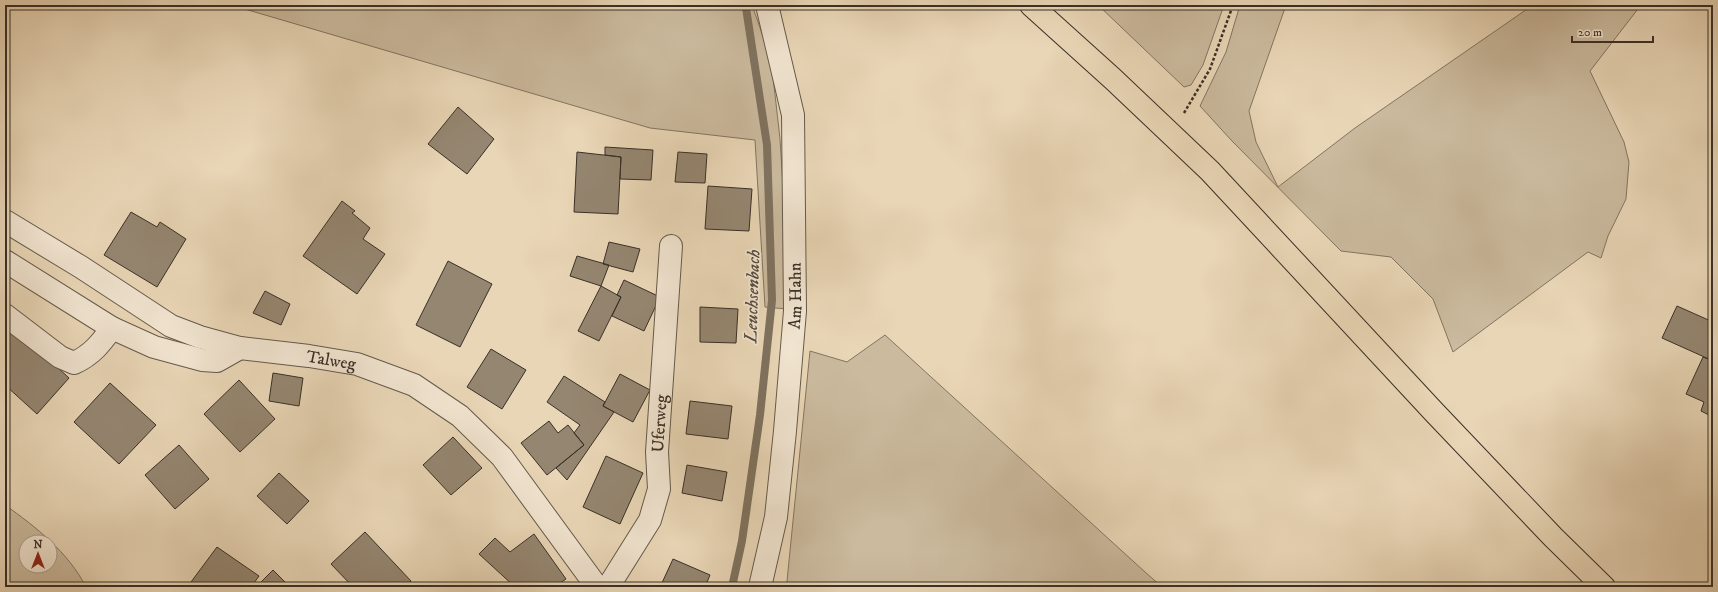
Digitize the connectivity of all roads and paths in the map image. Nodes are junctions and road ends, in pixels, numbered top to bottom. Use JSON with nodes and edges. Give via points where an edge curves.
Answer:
{"nodes":[{"id":1,"x":767,"y":5,"type":"edge"},
{"id":2,"x":1030,"y":5,"type":"edge"},
{"id":3,"x":1233,"y":5,"type":"edge"},
{"id":4,"x":1171,"y":133,"type":"junction"},
{"id":5,"x":5,"y":221,"type":"edge"},
{"id":6,"x":671,"y":246,"type":"dead end"},
{"id":7,"x":5,"y":261,"type":"edge"},
{"id":8,"x":5,"y":315,"type":"edge"},
{"id":9,"x":112,"y":328,"type":"junction"},
{"id":10,"x":240,"y":348,"type":"junction"},
{"id":11,"x":597,"y":587,"type":"edge"},
{"id":12,"x":608,"y":587,"type":"edge"},
{"id":13,"x":760,"y":587,"type":"edge"},
{"id":14,"x":1604,"y":587,"type":"edge"}],
"edges":[{"from":1,"to":13,"type":"street","name":"Am Hahn","via":[[794,115],[795,311],[776,517]]},
{"from":2,"to":4,"type":"main road"},
{"from":3,"to":4,"type":"path","via":[[1210,69]]},
{"from":4,"to":14,"type":"main road","via":[[1210,171],[1537,520]]},
{"from":5,"to":10,"type":"street","name":"Talweg","via":[[171,326]]},
{"from":6,"to":12,"type":"street","name":"Uferweg","via":[[657,452],[659,489],[650,520]]},
{"from":7,"to":9,"type":"street"},
{"from":8,"to":9,"type":"street","via":[[60,357],[74,363],[98,348]]},
{"from":9,"to":10,"type":"street","via":[[154,347],[202,360],[217,361]]},
{"from":10,"to":11,"type":"street","name":"Talweg","via":[[357,364],[414,385],[430,395],[460,416],[502,457]]}]}
